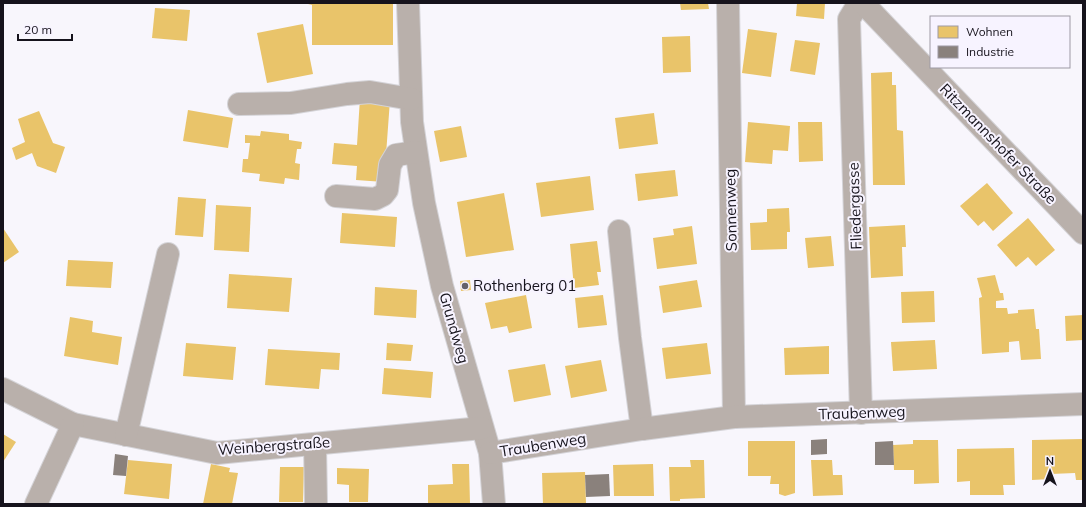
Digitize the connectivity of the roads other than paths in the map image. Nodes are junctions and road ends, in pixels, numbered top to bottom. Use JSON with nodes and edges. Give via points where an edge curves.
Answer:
{"nodes":[{"id":1,"x":408,"y":3,"type":"edge"},
{"id":2,"x":728,"y":3,"type":"edge"},
{"id":3,"x":859,"y":3,"type":"edge"},
{"id":4,"x":863,"y":3,"type":"edge"},
{"id":5,"x":411,"y":99,"type":"junction"},
{"id":6,"x":239,"y":104,"type":"dead end"},
{"id":7,"x":416,"y":152,"type":"junction"},
{"id":8,"x":336,"y":196,"type":"dead end"},
{"id":9,"x":619,"y":231,"type":"dead end"},
{"id":10,"x":1083,"y":233,"type":"edge"},
{"id":11,"x":168,"y":254,"type":"dead end"},
{"id":12,"x":3,"y":389,"type":"edge"},
{"id":13,"x":1083,"y":404,"type":"edge"},
{"id":14,"x":861,"y":413,"type":"junction"},
{"id":15,"x":734,"y":417,"type":"junction"},
{"id":16,"x":73,"y":424,"type":"junction"},
{"id":17,"x":482,"y":428,"type":"junction"},
{"id":18,"x":642,"y":429,"type":"junction"},
{"id":19,"x":126,"y":435,"type":"junction"},
{"id":20,"x":315,"y":444,"type":"junction"},
{"id":21,"x":490,"y":453,"type":"junction"},
{"id":22,"x":36,"y":504,"type":"edge"},
{"id":23,"x":316,"y":504,"type":"edge"},
{"id":24,"x":494,"y":504,"type":"edge"}],
"edges":[{"from":1,"to":5,"type":"street","name":"Grundweg"},
{"from":2,"to":15,"type":"street","name":"Sonnenweg"},
{"from":3,"to":14,"type":"street","name":"Fliedergasse","via":[[849,19]]},
{"from":4,"to":10,"type":"street","name":"Ritzmannshofer Straße"},
{"from":5,"to":6,"type":"street","via":[[370,92],[291,103]]},
{"from":5,"to":7,"type":"street","name":"Grundweg"},
{"from":7,"to":8,"type":"street","via":[[396,155],[392,160],[384,195],[375,199]]},
{"from":7,"to":17,"type":"street","name":"Grundweg","via":[[442,286]]},
{"from":9,"to":18,"type":"street"},
{"from":11,"to":19,"type":"street"},
{"from":12,"to":16,"type":"street","name":"Weinbergstraße"},
{"from":13,"to":14,"type":"street","name":"Traubenweg"},
{"from":14,"to":15,"type":"street","name":"Traubenweg"},
{"from":15,"to":18,"type":"street","name":"Traubenweg"},
{"from":16,"to":19,"type":"street","name":"Weinbergstraße"},
{"from":16,"to":22,"type":"street"},
{"from":17,"to":20,"type":"street","name":"Weinbergstraße"},
{"from":17,"to":21,"type":"street","name":"Grundweg"},
{"from":18,"to":21,"type":"street","name":"Traubenweg"},
{"from":19,"to":20,"type":"street","name":"Weinbergstraße","via":[[217,453]]},
{"from":20,"to":23,"type":"street"},
{"from":21,"to":24,"type":"street","name":"Grundweg"}]}
